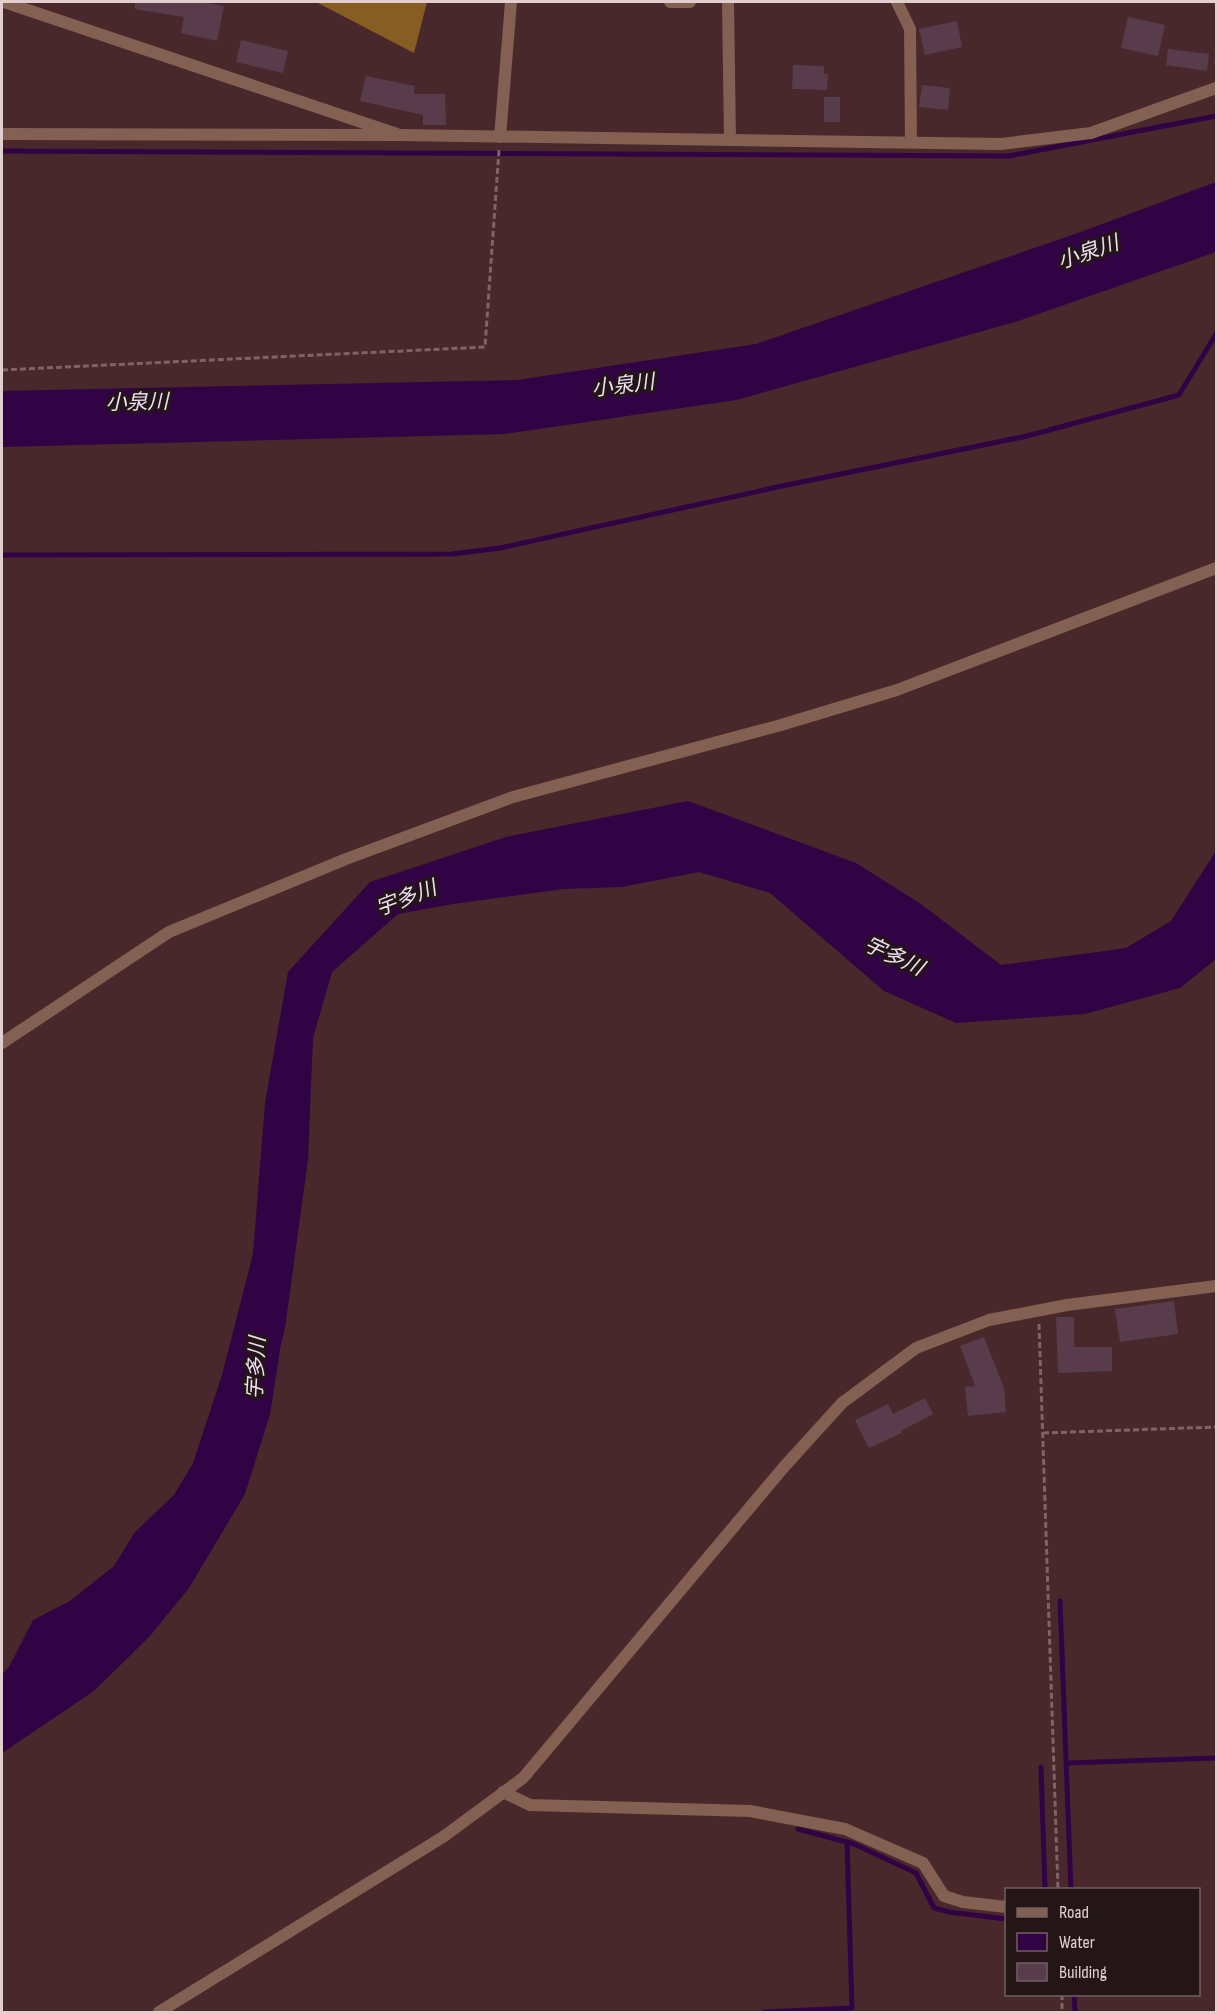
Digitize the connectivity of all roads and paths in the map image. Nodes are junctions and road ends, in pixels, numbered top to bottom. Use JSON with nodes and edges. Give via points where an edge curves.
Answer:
{"nodes":[{"id":1,"x":4,"y":2,"type":"edge"},
{"id":2,"x":511,"y":2,"type":"edge"},
{"id":3,"x":670,"y":2,"type":"edge"},
{"id":4,"x":690,"y":2,"type":"edge"},
{"id":5,"x":728,"y":2,"type":"edge"},
{"id":6,"x":897,"y":2,"type":"edge"},
{"id":7,"x":1216,"y":88,"type":"edge"},
{"id":8,"x":2,"y":134,"type":"edge"},
{"id":9,"x":401,"y":135,"type":"junction"},
{"id":10,"x":500,"y":137,"type":"junction"},
{"id":11,"x":730,"y":140,"type":"junction"},
{"id":12,"x":911,"y":142,"type":"junction"},
{"id":13,"x":2,"y":370,"type":"edge"},
{"id":14,"x":1216,"y":568,"type":"edge"},
{"id":15,"x":2,"y":1043,"type":"edge"},
{"id":16,"x":1216,"y":1286,"type":"edge"},
{"id":17,"x":1039,"y":1310,"type":"junction"},
{"id":18,"x":1216,"y":1428,"type":"edge"},
{"id":19,"x":1043,"y":1433,"type":"junction"},
{"id":20,"x":503,"y":1792,"type":"junction"},
{"id":21,"x":1058,"y":1888,"type":"edge"},
{"id":22,"x":1005,"y":1907,"type":"edge"},
{"id":23,"x":1062,"y":1996,"type":"edge"},
{"id":24,"x":159,"y":2013,"type":"edge"},
{"id":25,"x":1062,"y":2013,"type":"edge"}],
"edges":[{"from":1,"to":9,"type":"street"},
{"from":2,"to":10,"type":"street"},
{"from":3,"to":4,"type":"street"},
{"from":5,"to":11,"type":"street"},
{"from":6,"to":12,"type":"street","via":[[910,29]]},
{"from":7,"to":12,"type":"street","via":[[1091,133],[1000,144]]},
{"from":8,"to":9,"type":"street"},
{"from":9,"to":10,"type":"street"},
{"from":10,"to":11,"type":"street"},
{"from":10,"to":13,"type":"path","via":[[485,347]]},
{"from":11,"to":12,"type":"street"},
{"from":14,"to":15,"type":"street","via":[[897,690],[513,797],[346,859],[169,932]]},
{"from":16,"to":17,"type":"street"},
{"from":17,"to":19,"type":"path"},
{"from":17,"to":20,"type":"street","via":[[989,1320],[916,1348],[842,1403],[523,1778]]},
{"from":18,"to":19,"type":"path"},
{"from":19,"to":21,"type":"path"},
{"from":20,"to":22,"type":"street","via":[[530,1805],[750,1811],[844,1829],[923,1863],[944,1896]]},
{"from":20,"to":24,"type":"street","via":[[443,1837]]},
{"from":23,"to":25,"type":"path"}]}
